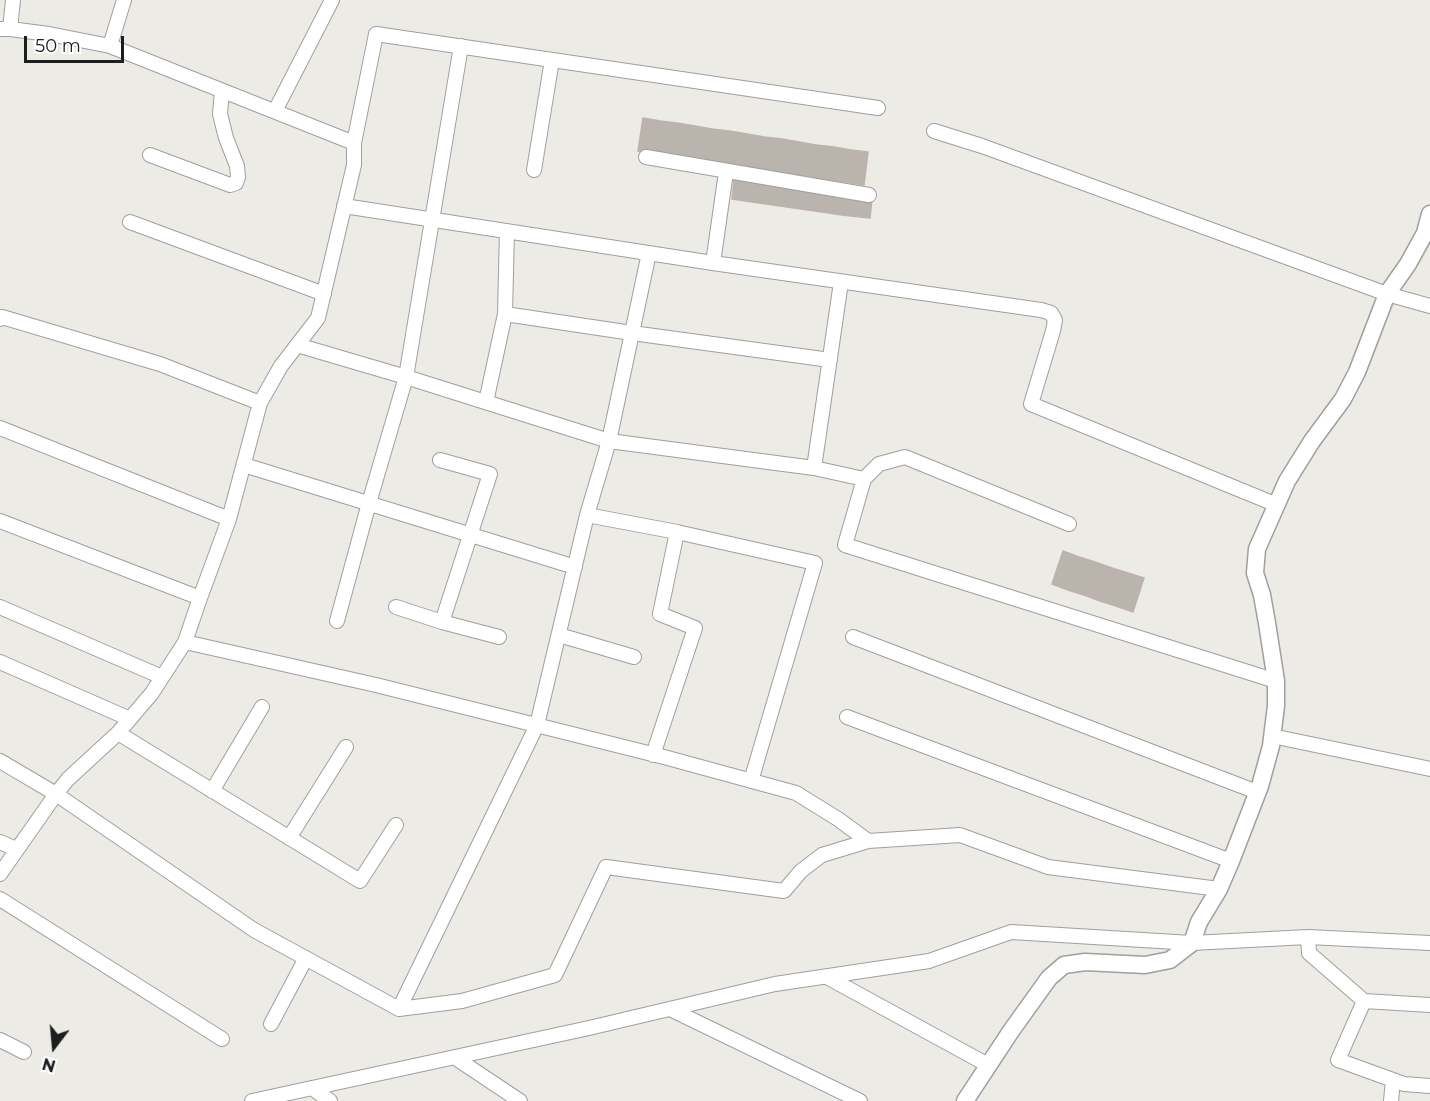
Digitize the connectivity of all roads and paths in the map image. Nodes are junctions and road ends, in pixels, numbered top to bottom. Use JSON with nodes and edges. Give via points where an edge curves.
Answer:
{"nodes":[{"id":1,"x":13,"y":0,"type":"edge"},
{"id":2,"x":124,"y":0,"type":"edge"},
{"id":3,"x":332,"y":0,"type":"edge"},
{"id":4,"x":5,"y":29,"type":"edge"},
{"id":5,"x":110,"y":46,"type":"junction"},
{"id":6,"x":462,"y":46,"type":"junction"},
{"id":7,"x":552,"y":60,"type":"junction"},
{"id":8,"x":222,"y":91,"type":"junction"},
{"id":9,"x":878,"y":108,"type":"dead end"},
{"id":10,"x":275,"y":111,"type":"junction"},
{"id":11,"x":934,"y":131,"type":"dead end"},
{"id":12,"x":354,"y":143,"type":"junction"},
{"id":13,"x":150,"y":155,"type":"dead end"},
{"id":14,"x":646,"y":157,"type":"dead end"},
{"id":15,"x":534,"y":170,"type":"dead end"},
{"id":16,"x":726,"y":172,"type":"junction"},
{"id":17,"x":869,"y":195,"type":"dead end"},
{"id":18,"x":344,"y":206,"type":"junction"},
{"id":19,"x":1430,"y":214,"type":"edge"},
{"id":20,"x":432,"y":220,"type":"junction"},
{"id":21,"x":130,"y":222,"type":"dead end"},
{"id":22,"x":507,"y":231,"type":"junction"},
{"id":23,"x":1427,"y":233,"type":"edge"},
{"id":24,"x":649,"y":253,"type":"junction"},
{"id":25,"x":713,"y":263,"type":"junction"},
{"id":26,"x":842,"y":282,"type":"junction"},
{"id":27,"x":324,"y":294,"type":"junction"},
{"id":28,"x":1387,"y":294,"type":"junction"},
{"id":29,"x":1430,"y":306,"type":"edge"},
{"id":30,"x":505,"y":314,"type":"junction"},
{"id":31,"x":0,"y":319,"type":"edge"},
{"id":32,"x":632,"y":333,"type":"junction"},
{"id":33,"x":297,"y":345,"type":"junction"},
{"id":34,"x":830,"y":360,"type":"junction"},
{"id":35,"x":406,"y":377,"type":"junction"},
{"id":36,"x":486,"y":402,"type":"junction"},
{"id":37,"x":260,"y":403,"type":"junction"},
{"id":38,"x":0,"y":428,"type":"edge"},
{"id":39,"x":609,"y":441,"type":"junction"},
{"id":40,"x":440,"y":460,"type":"dead end"},
{"id":41,"x":244,"y":465,"type":"junction"},
{"id":42,"x":814,"y":468,"type":"junction"},
{"id":43,"x":864,"y":478,"type":"junction"},
{"id":44,"x":369,"y":503,"type":"junction"},
{"id":45,"x":1277,"y":505,"type":"junction"},
{"id":46,"x":587,"y":515,"type":"junction"},
{"id":47,"x":229,"y":519,"type":"junction"},
{"id":48,"x":0,"y":520,"type":"edge"},
{"id":49,"x":1069,"y":524,"type":"dead end"},
{"id":50,"x":677,"y":532,"type":"junction"},
{"id":51,"x":470,"y":535,"type":"junction"},
{"id":52,"x":575,"y":567,"type":"junction"},
{"id":53,"x":200,"y":598,"type":"junction"},
{"id":54,"x":0,"y":607,"type":"edge"},
{"id":55,"x":396,"y":607,"type":"dead end"},
{"id":56,"x":337,"y":621,"type":"dead end"},
{"id":57,"x":442,"y":622,"type":"junction"},
{"id":58,"x":559,"y":635,"type":"junction"},
{"id":59,"x":499,"y":637,"type":"dead end"},
{"id":60,"x":853,"y":637,"type":"dead end"},
{"id":61,"x":185,"y":642,"type":"junction"},
{"id":62,"x":634,"y":657,"type":"dead end"},
{"id":63,"x":0,"y":662,"type":"edge"},
{"id":64,"x":162,"y":677,"type":"junction"},
{"id":65,"x":1276,"y":681,"type":"junction"},
{"id":66,"x":262,"y":707,"type":"dead end"},
{"id":67,"x":847,"y":717,"type":"dead end"},
{"id":68,"x":130,"y":719,"type":"junction"},
{"id":69,"x":537,"y":725,"type":"junction"},
{"id":70,"x":118,"y":733,"type":"junction"},
{"id":71,"x":1272,"y":736,"type":"junction"},
{"id":72,"x":346,"y":747,"type":"dead end"},
{"id":73,"x":653,"y":754,"type":"junction"},
{"id":74,"x":0,"y":761,"type":"edge"},
{"id":75,"x":1430,"y":770,"type":"edge"},
{"id":76,"x":751,"y":781,"type":"junction"},
{"id":77,"x":212,"y":791,"type":"junction"},
{"id":78,"x":1257,"y":792,"type":"junction"},
{"id":79,"x":56,"y":794,"type":"junction"},
{"id":80,"x":396,"y":825,"type":"dead end"},
{"id":81,"x":290,"y":838,"type":"junction"},
{"id":82,"x":0,"y":842,"type":"edge"},
{"id":83,"x":868,"y":842,"type":"junction"},
{"id":84,"x":16,"y":849,"type":"junction"},
{"id":85,"x":1231,"y":861,"type":"junction"},
{"id":86,"x":0,"y":874,"type":"edge"},
{"id":87,"x":1219,"y":889,"type":"junction"},
{"id":88,"x":0,"y":899,"type":"edge"},
{"id":89,"x":1308,"y":937,"type":"junction"},
{"id":90,"x":1192,"y":943,"type":"junction"},
{"id":91,"x":1430,"y":943,"type":"edge"},
{"id":92,"x":306,"y":958,"type":"junction"},
{"id":93,"x":827,"y":977,"type":"junction"},
{"id":94,"x":1364,"y":1000,"type":"junction"},
{"id":95,"x":1430,"y":1005,"type":"edge"},
{"id":96,"x":399,"y":1009,"type":"junction"},
{"id":97,"x":670,"y":1009,"type":"junction"},
{"id":98,"x":271,"y":1024,"type":"dead end"},
{"id":99,"x":222,"y":1039,"type":"dead end"},
{"id":100,"x":0,"y":1040,"type":"edge"},
{"id":101,"x":24,"y":1052,"type":"dead end"},
{"id":102,"x":454,"y":1058,"type":"junction"},
{"id":103,"x":988,"y":1065,"type":"junction"},
{"id":104,"x":1394,"y":1080,"type":"junction"},
{"id":105,"x":1430,"y":1086,"type":"edge"},
{"id":106,"x":312,"y":1088,"type":"junction"},
{"id":107,"x":252,"y":1101,"type":"edge"},
{"id":108,"x":330,"y":1101,"type":"edge"},
{"id":109,"x":520,"y":1101,"type":"edge"},
{"id":110,"x":860,"y":1101,"type":"edge"},
{"id":111,"x":965,"y":1101,"type":"edge"},
{"id":112,"x":1391,"y":1101,"type":"edge"}],
"edges":[{"from":1,"to":4,"type":"street"},
{"from":2,"to":5,"type":"street"},
{"from":3,"to":10,"type":"street"},
{"from":4,"to":5,"type":"street"},
{"from":5,"to":8,"type":"street"},
{"from":6,"to":7,"type":"street"},
{"from":6,"to":12,"type":"street","via":[[376,34]]},
{"from":6,"to":20,"type":"street"},
{"from":7,"to":9,"type":"street"},
{"from":7,"to":15,"type":"street"},
{"from":8,"to":10,"type":"street"},
{"from":8,"to":13,"type":"street","via":[[220,114],[237,166],[236,183],[230,185]]},
{"from":10,"to":12,"type":"street"},
{"from":11,"to":28,"type":"street"},
{"from":12,"to":18,"type":"street","via":[[354,165]]},
{"from":14,"to":16,"type":"street"},
{"from":16,"to":17,"type":"street"},
{"from":16,"to":25,"type":"street"},
{"from":18,"to":20,"type":"street"},
{"from":18,"to":27,"type":"street"},
{"from":19,"to":23,"type":"street"},
{"from":20,"to":22,"type":"street"},
{"from":20,"to":35,"type":"street"},
{"from":21,"to":27,"type":"street"},
{"from":22,"to":24,"type":"street"},
{"from":22,"to":30,"type":"street"},
{"from":23,"to":28,"type":"street"},
{"from":24,"to":25,"type":"street"},
{"from":24,"to":32,"type":"street"},
{"from":25,"to":26,"type":"street"},
{"from":26,"to":34,"type":"street"},
{"from":26,"to":45,"type":"street","via":[[1051,313],[1053,331],[1031,404]]},
{"from":27,"to":33,"type":"street","via":[[318,318]]},
{"from":28,"to":29,"type":"street"},
{"from":28,"to":45,"type":"street","via":[[1343,399],[1292,473]]},
{"from":30,"to":32,"type":"street"},
{"from":30,"to":36,"type":"street"},
{"from":31,"to":37,"type":"street","via":[[160,364]]},
{"from":32,"to":34,"type":"street"},
{"from":32,"to":39,"type":"street"},
{"from":33,"to":35,"type":"street"},
{"from":33,"to":37,"type":"street"},
{"from":34,"to":42,"type":"street"},
{"from":35,"to":36,"type":"street"},
{"from":35,"to":44,"type":"street"},
{"from":36,"to":39,"type":"street"},
{"from":37,"to":41,"type":"street"},
{"from":38,"to":47,"type":"street"},
{"from":39,"to":42,"type":"street"},
{"from":39,"to":46,"type":"street"},
{"from":40,"to":51,"type":"street","via":[[490,474]]},
{"from":41,"to":44,"type":"street"},
{"from":41,"to":47,"type":"street"},
{"from":42,"to":43,"type":"street"},
{"from":43,"to":49,"type":"street","via":[[879,464],[905,457]]},
{"from":43,"to":65,"type":"street","via":[[845,545]]},
{"from":44,"to":51,"type":"street"},
{"from":44,"to":56,"type":"street"},
{"from":45,"to":65,"type":"street","via":[[1257,549],[1255,573]]},
{"from":46,"to":50,"type":"street"},
{"from":46,"to":52,"type":"street"},
{"from":47,"to":53,"type":"street"},
{"from":48,"to":53,"type":"street"},
{"from":50,"to":73,"type":"street","via":[[660,614],[695,628]]},
{"from":50,"to":76,"type":"street","via":[[815,563]]},
{"from":51,"to":52,"type":"street"},
{"from":51,"to":57,"type":"street"},
{"from":52,"to":58,"type":"street"},
{"from":53,"to":61,"type":"street"},
{"from":54,"to":64,"type":"street"},
{"from":55,"to":57,"type":"street"},
{"from":57,"to":59,"type":"street"},
{"from":58,"to":62,"type":"street"},
{"from":58,"to":69,"type":"street"},
{"from":60,"to":78,"type":"street"},
{"from":61,"to":64,"type":"street"},
{"from":61,"to":69,"type":"street"},
{"from":63,"to":68,"type":"street"},
{"from":64,"to":68,"type":"street"},
{"from":65,"to":71,"type":"street"},
{"from":66,"to":77,"type":"street"},
{"from":67,"to":85,"type":"street"},
{"from":68,"to":70,"type":"street"},
{"from":69,"to":73,"type":"street"},
{"from":69,"to":96,"type":"street"},
{"from":70,"to":77,"type":"street"},
{"from":70,"to":79,"type":"street"},
{"from":71,"to":75,"type":"street"},
{"from":71,"to":78,"type":"street"},
{"from":72,"to":81,"type":"street"},
{"from":73,"to":76,"type":"street"},
{"from":74,"to":79,"type":"street"},
{"from":76,"to":83,"type":"street","via":[[796,793]]},
{"from":77,"to":81,"type":"street"},
{"from":78,"to":85,"type":"street"},
{"from":79,"to":84,"type":"street"},
{"from":79,"to":92,"type":"street","via":[[254,930]]},
{"from":80,"to":81,"type":"street","via":[[360,881]]},
{"from":82,"to":84,"type":"street"},
{"from":83,"to":87,"type":"street","via":[[960,835],[1048,867]]},
{"from":83,"to":96,"type":"street","via":[[822,855],[784,891],[606,867],[555,975],[462,1001]]},
{"from":84,"to":86,"type":"street"},
{"from":85,"to":87,"type":"street"},
{"from":87,"to":90,"type":"street","via":[[1199,922]]},
{"from":88,"to":99,"type":"street"},
{"from":89,"to":90,"type":"street"},
{"from":89,"to":91,"type":"street"},
{"from":89,"to":94,"type":"street","via":[[1309,953]]},
{"from":90,"to":93,"type":"street","via":[[1011,932],[929,961]]},
{"from":90,"to":103,"type":"street","via":[[1170,960],[1144,965],[1064,965],[1049,978]]},
{"from":92,"to":96,"type":"street"},
{"from":92,"to":98,"type":"street"},
{"from":93,"to":97,"type":"street","via":[[775,984]]},
{"from":93,"to":103,"type":"street"},
{"from":94,"to":95,"type":"street"},
{"from":94,"to":104,"type":"street","via":[[1338,1060]]},
{"from":97,"to":102,"type":"street"},
{"from":97,"to":110,"type":"street"},
{"from":100,"to":101,"type":"street"},
{"from":102,"to":106,"type":"street"},
{"from":102,"to":109,"type":"street"},
{"from":103,"to":111,"type":"street"},
{"from":104,"to":105,"type":"street"},
{"from":104,"to":112,"type":"street"},
{"from":106,"to":107,"type":"street"},
{"from":106,"to":108,"type":"street"}]}
